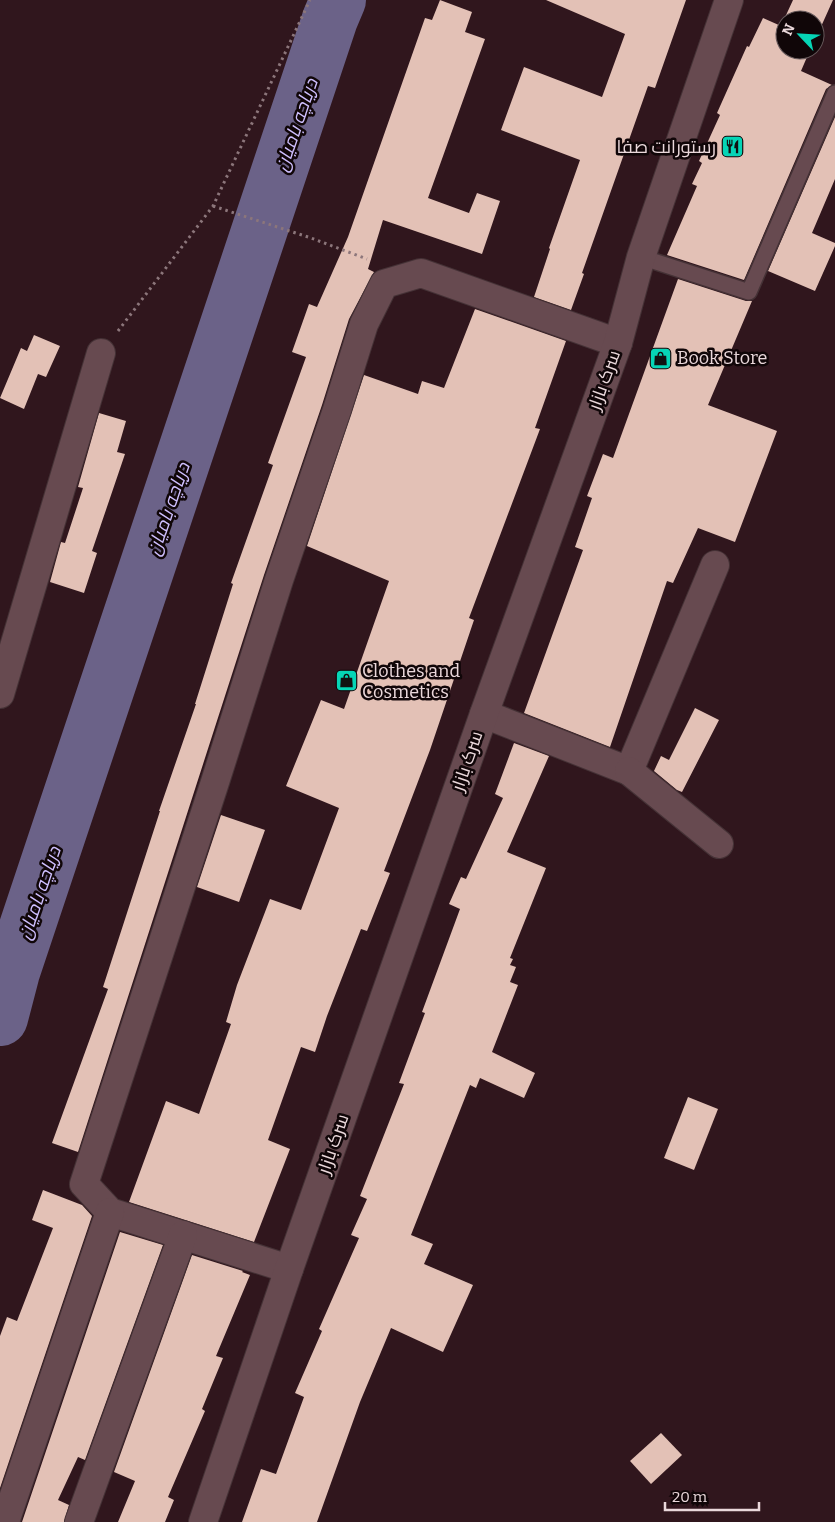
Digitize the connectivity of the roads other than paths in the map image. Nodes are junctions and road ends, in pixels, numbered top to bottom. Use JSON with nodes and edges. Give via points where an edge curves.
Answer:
{"nodes":[{"id":1,"x":729,"y":0,"type":"edge"},
{"id":2,"x":835,"y":93,"type":"edge"},
{"id":3,"x":641,"y":257,"type":"junction"},
{"id":4,"x":618,"y":343,"type":"junction"},
{"id":5,"x":101,"y":353,"type":"road end"},
{"id":6,"x":715,"y":565,"type":"dead end"},
{"id":7,"x":0,"y":694,"type":"edge"},
{"id":8,"x":484,"y":714,"type":"junction"},
{"id":9,"x":629,"y":771,"type":"junction"},
{"id":10,"x":720,"y":844,"type":"dead end"},
{"id":11,"x":110,"y":1212,"type":"junction"},
{"id":12,"x":183,"y":1235,"type":"junction"},
{"id":13,"x":289,"y":1269,"type":"junction"},
{"id":14,"x":5,"y":1522,"type":"edge"},
{"id":15,"x":79,"y":1522,"type":"edge"},
{"id":16,"x":203,"y":1522,"type":"edge"}],
"edges":[{"from":1,"to":3,"type":"street","name":"سرک بازار"},
{"from":2,"to":3,"type":"lane","via":[[749,292]]},
{"from":3,"to":4,"type":"street","name":"سرک بازار"},
{"from":4,"to":8,"type":"street","name":"سرک بازار"},
{"from":4,"to":11,"type":"street","via":[[421,272],[384,284],[364,324],[278,580],[84,1184]]},
{"from":5,"to":7,"type":"street"},
{"from":6,"to":9,"type":"street"},
{"from":8,"to":9,"type":"street"},
{"from":8,"to":13,"type":"street","name":"سرک بازار"},
{"from":9,"to":10,"type":"street"},
{"from":11,"to":12,"type":"street"},
{"from":11,"to":14,"type":"street"},
{"from":12,"to":13,"type":"street"},
{"from":12,"to":15,"type":"street"},
{"from":13,"to":16,"type":"street","name":"سرک بازار"}]}
